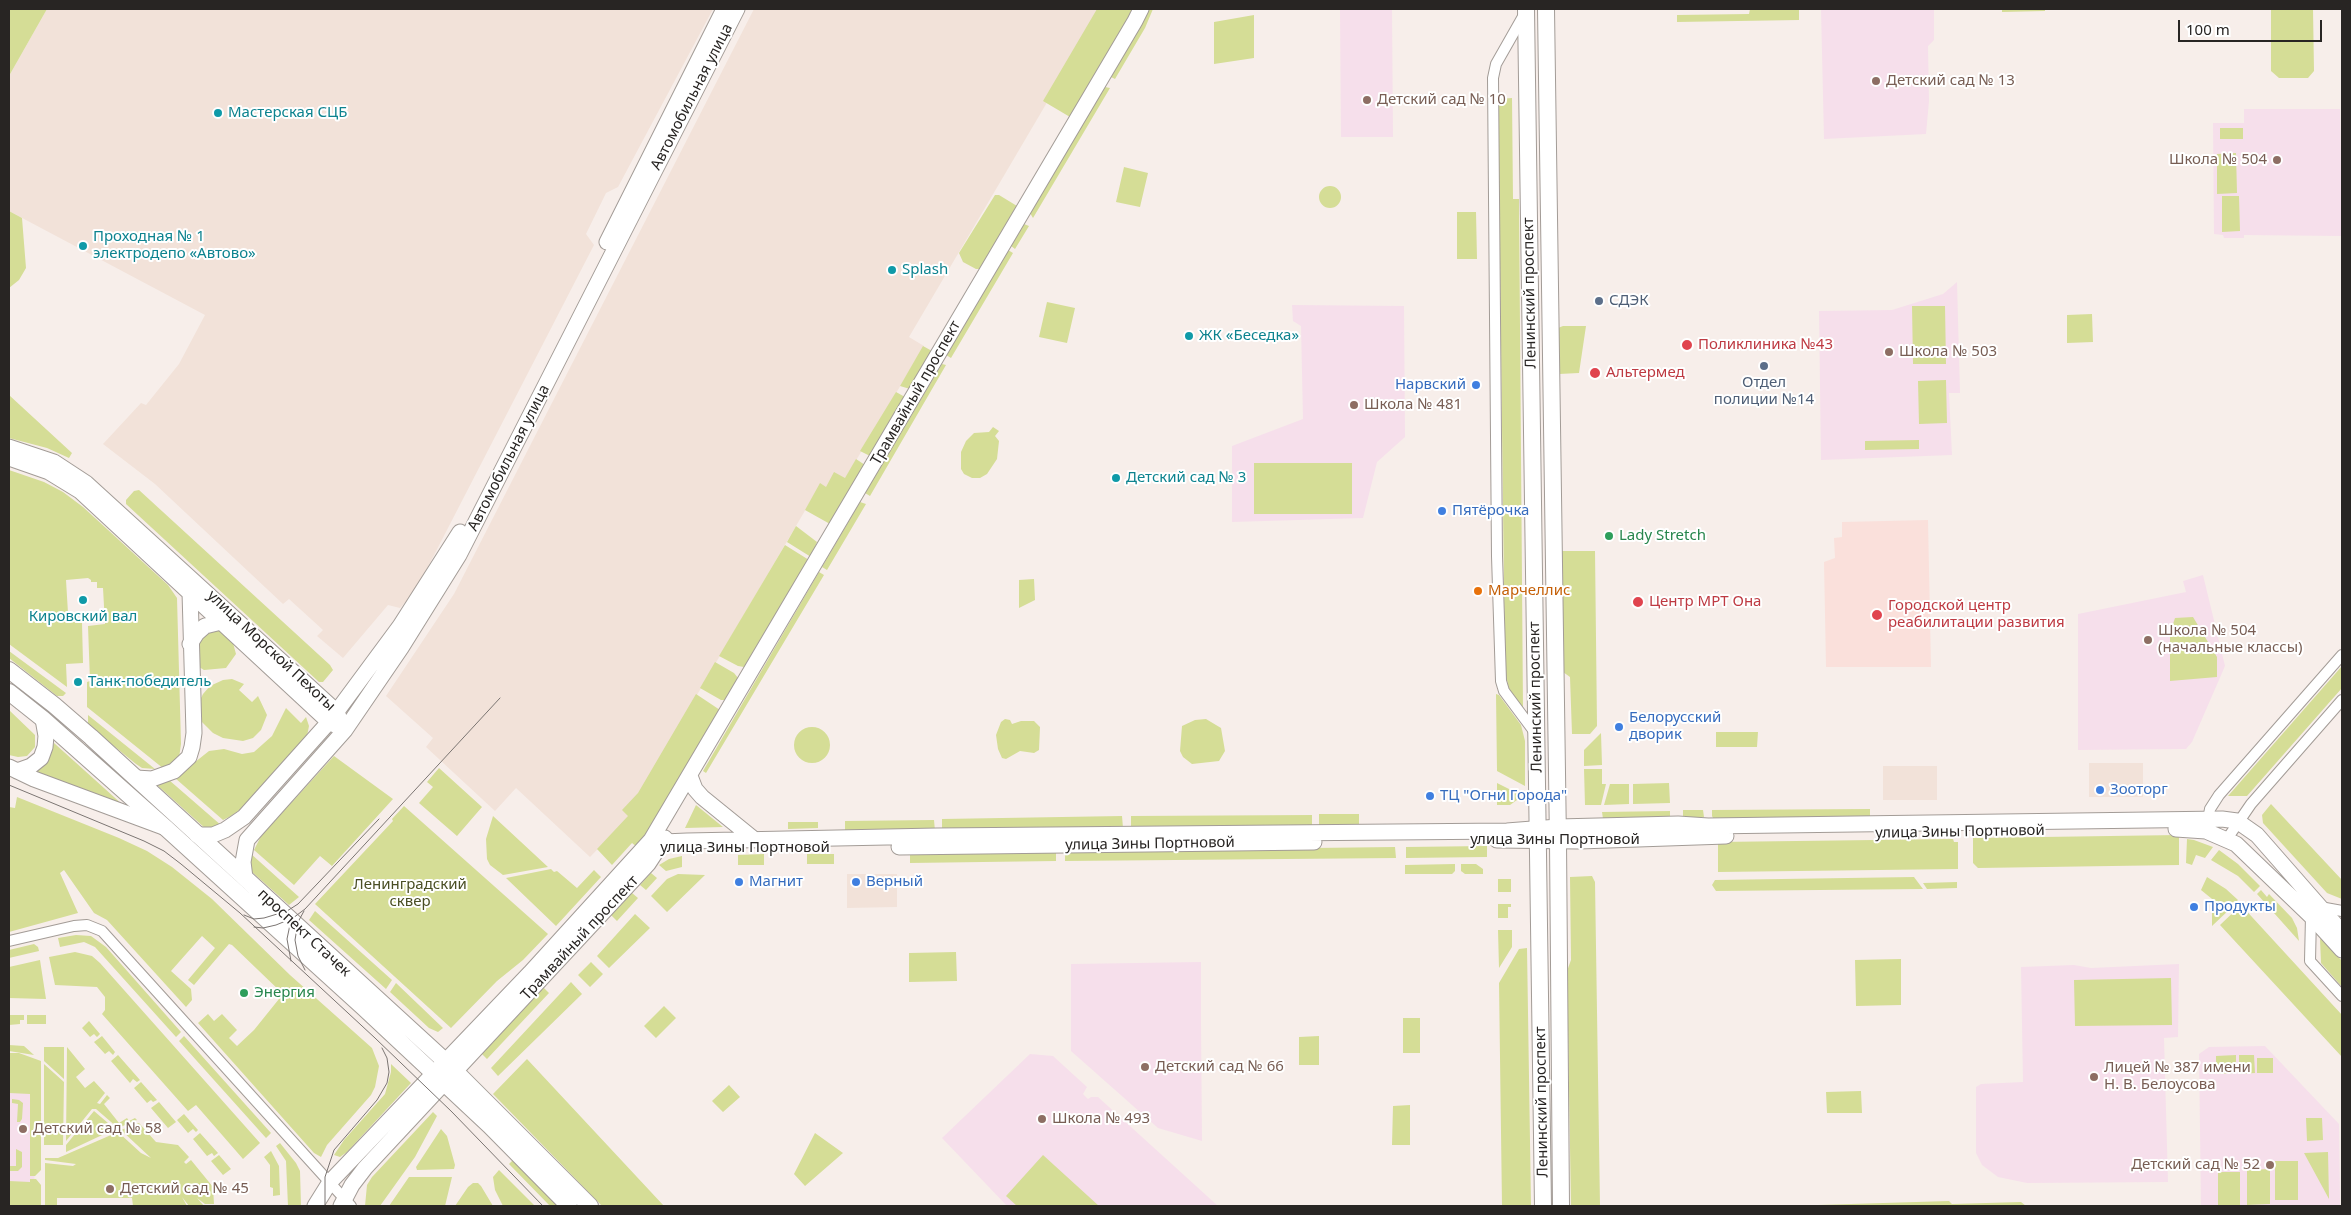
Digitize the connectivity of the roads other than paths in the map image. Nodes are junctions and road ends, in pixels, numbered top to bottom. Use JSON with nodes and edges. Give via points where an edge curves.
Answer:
{"nodes":[{"id":1,"x":724,"y":9,"type":"edge"},
{"id":2,"x":737,"y":9,"type":"edge"},
{"id":3,"x":1141,"y":9,"type":"edge"},
{"id":4,"x":1546,"y":9,"type":"edge"},
{"id":5,"x":1526,"y":10,"type":"edge"},
{"id":6,"x":9,"y":447,"type":"edge"},
{"id":7,"x":9,"y":458,"type":"edge"},
{"id":8,"x":190,"y":592,"type":"junction"},
{"id":9,"x":221,"y":622,"type":"junction"},
{"id":10,"x":190,"y":644,"type":"junction"},
{"id":11,"x":2342,"y":655,"type":"edge"},
{"id":12,"x":9,"y":670,"type":"edge"},
{"id":13,"x":9,"y":692,"type":"edge"},
{"id":14,"x":2342,"y":700,"type":"edge"},
{"id":15,"x":37,"y":714,"type":"junction"},
{"id":16,"x":333,"y":717,"type":"junction"},
{"id":17,"x":345,"y":730,"type":"junction"},
{"id":18,"x":1536,"y":735,"type":"junction"},
{"id":19,"x":13,"y":769,"type":"edge"},
{"id":20,"x":690,"y":776,"type":"junction"},
{"id":21,"x":136,"y":778,"type":"junction"},
{"id":22,"x":2237,"y":821,"type":"junction"},
{"id":23,"x":2207,"y":825,"type":"junction"},
{"id":24,"x":167,"y":829,"type":"junction"},
{"id":25,"x":1558,"y":834,"type":"junction"},
{"id":26,"x":197,"y":835,"type":"junction"},
{"id":27,"x":1538,"y":835,"type":"junction"},
{"id":28,"x":2226,"y":838,"type":"junction"},
{"id":29,"x":755,"y":840,"type":"junction"},
{"id":30,"x":656,"y":846,"type":"junction"},
{"id":31,"x":245,"y":878,"type":"junction"},
{"id":32,"x":2342,"y":911,"type":"edge"},
{"id":33,"x":2315,"y":912,"type":"junction"},
{"id":34,"x":2342,"y":932,"type":"edge"},
{"id":35,"x":9,"y":941,"type":"edge"},
{"id":36,"x":2342,"y":950,"type":"edge"},
{"id":37,"x":2342,"y":996,"type":"edge"},
{"id":38,"x":444,"y":1072,"type":"junction"},
{"id":39,"x":330,"y":1182,"type":"junction"},
{"id":40,"x":345,"y":1204,"type":"edge"},
{"id":41,"x":315,"y":1206,"type":"edge"},
{"id":42,"x":568,"y":1206,"type":"edge"},
{"id":43,"x":590,"y":1206,"type":"edge"},
{"id":44,"x":1543,"y":1206,"type":"edge"},
{"id":45,"x":1561,"y":1206,"type":"edge"}],
"edges":[{"from":1,"to":16,"type":"main road","name":"Автомобильная улица","via":[[454,545]]},
{"from":2,"to":17,"type":"main road","name":"Автомобильная улица","via":[[459,555]]},
{"from":3,"to":20,"type":"main road","name":"Трамвайный проспект"},
{"from":4,"to":25,"type":"main road","name":"Ленинский проспект"},
{"from":5,"to":18,"type":"main road","name":"Ленинский проспект"},
{"from":5,"to":18,"type":"street","via":[[1499,58],[1493,78],[1498,575],[1501,681],[1504,691]]},
{"from":6,"to":16,"type":"main road","name":"улица Морской Пехоты","via":[[54,462],[86,483]]},
{"from":7,"to":8,"type":"main road","name":"улица Морской Пехоты","via":[[49,472],[80,491]]},
{"from":8,"to":9,"type":"main road","name":"улица Морской Пехоты"},
{"from":8,"to":10,"type":"main road"},
{"from":9,"to":10,"type":"main road","via":[[205,626]]},
{"from":9,"to":16,"type":"main road","name":"улица Морской Пехоты"},
{"from":10,"to":21,"type":"main road","via":[[194,733],[189,757],[166,775]]},
{"from":11,"to":23,"type":"street","via":[[2219,795],[2210,809]]},
{"from":12,"to":21,"type":"main road","name":"проспект Стачек"},
{"from":13,"to":15,"type":"main road","name":"проспект Стачек"},
{"from":14,"to":22,"type":"street"},
{"from":15,"to":19,"type":"main road","via":[[46,741],[41,758],[31,766]]},
{"from":15,"to":24,"type":"main road","name":"проспект Стачек"},
{"from":16,"to":17,"type":"main road","name":"улица Морской Пехоты"},
{"from":16,"to":26,"type":"main road","name":"Автомобильная улица","via":[[244,817],[213,835]]},
{"from":17,"to":31,"type":"main road","name":"Автомобильная улица","via":[[247,840],[243,862]]},
{"from":18,"to":27,"type":"main road","name":"Ленинский проспект"},
{"from":19,"to":24,"type":"main road"},
{"from":20,"to":29,"type":"main road","via":[[702,797]]},
{"from":20,"to":30,"type":"main road","name":"Трамвайный проспект"},
{"from":21,"to":26,"type":"main road","name":"проспект Стачек"},
{"from":22,"to":23,"type":"main road","name":"улица Зины Портновой"},
{"from":22,"to":28,"type":"street"},
{"from":22,"to":33,"type":"main road","via":[[2257,835]]},
{"from":23,"to":25,"type":"main road","name":"улица Зины Портновой","via":[[2183,829],[1728,836]]},
{"from":23,"to":28,"type":"main road","name":"улица Зины Портновой"},
{"from":24,"to":38,"type":"main road","name":"проспект Стачек"},
{"from":25,"to":27,"type":"main road","name":"улица Зины Портновой"},
{"from":25,"to":45,"type":"main road","name":"Ленинский проспект"},
{"from":26,"to":31,"type":"main road","name":"проспект Стачек"},
{"from":27,"to":29,"type":"main road","name":"улица Зины Портновой","via":[[1507,830]]},
{"from":27,"to":30,"type":"main road","name":"улица Зины Портновой"},
{"from":27,"to":44,"type":"main road","name":"Ленинский проспект"},
{"from":28,"to":33,"type":"main road","name":"улица Зины Портновой"},
{"from":29,"to":30,"type":"main road","name":"улица Зины Портновой"},
{"from":30,"to":38,"type":"main road","name":"Трамвайный проспект"},
{"from":31,"to":38,"type":"main road","name":"проспект Стачек"},
{"from":32,"to":33,"type":"street"},
{"from":33,"to":34,"type":"main road"},
{"from":33,"to":36,"type":"main road"},
{"from":33,"to":37,"type":"street","via":[[2310,961]]},
{"from":35,"to":39,"type":"street","via":[[87,925],[107,936],[303,1156]]},
{"from":38,"to":39,"type":"main road"},
{"from":38,"to":40,"type":"main road","via":[[365,1168]]},
{"from":38,"to":42,"type":"main road","name":"проспект Стачек"},
{"from":38,"to":43,"type":"main road","name":"проспект Стачек"},
{"from":39,"to":40,"type":"street"},
{"from":39,"to":41,"type":"main road"}]}
